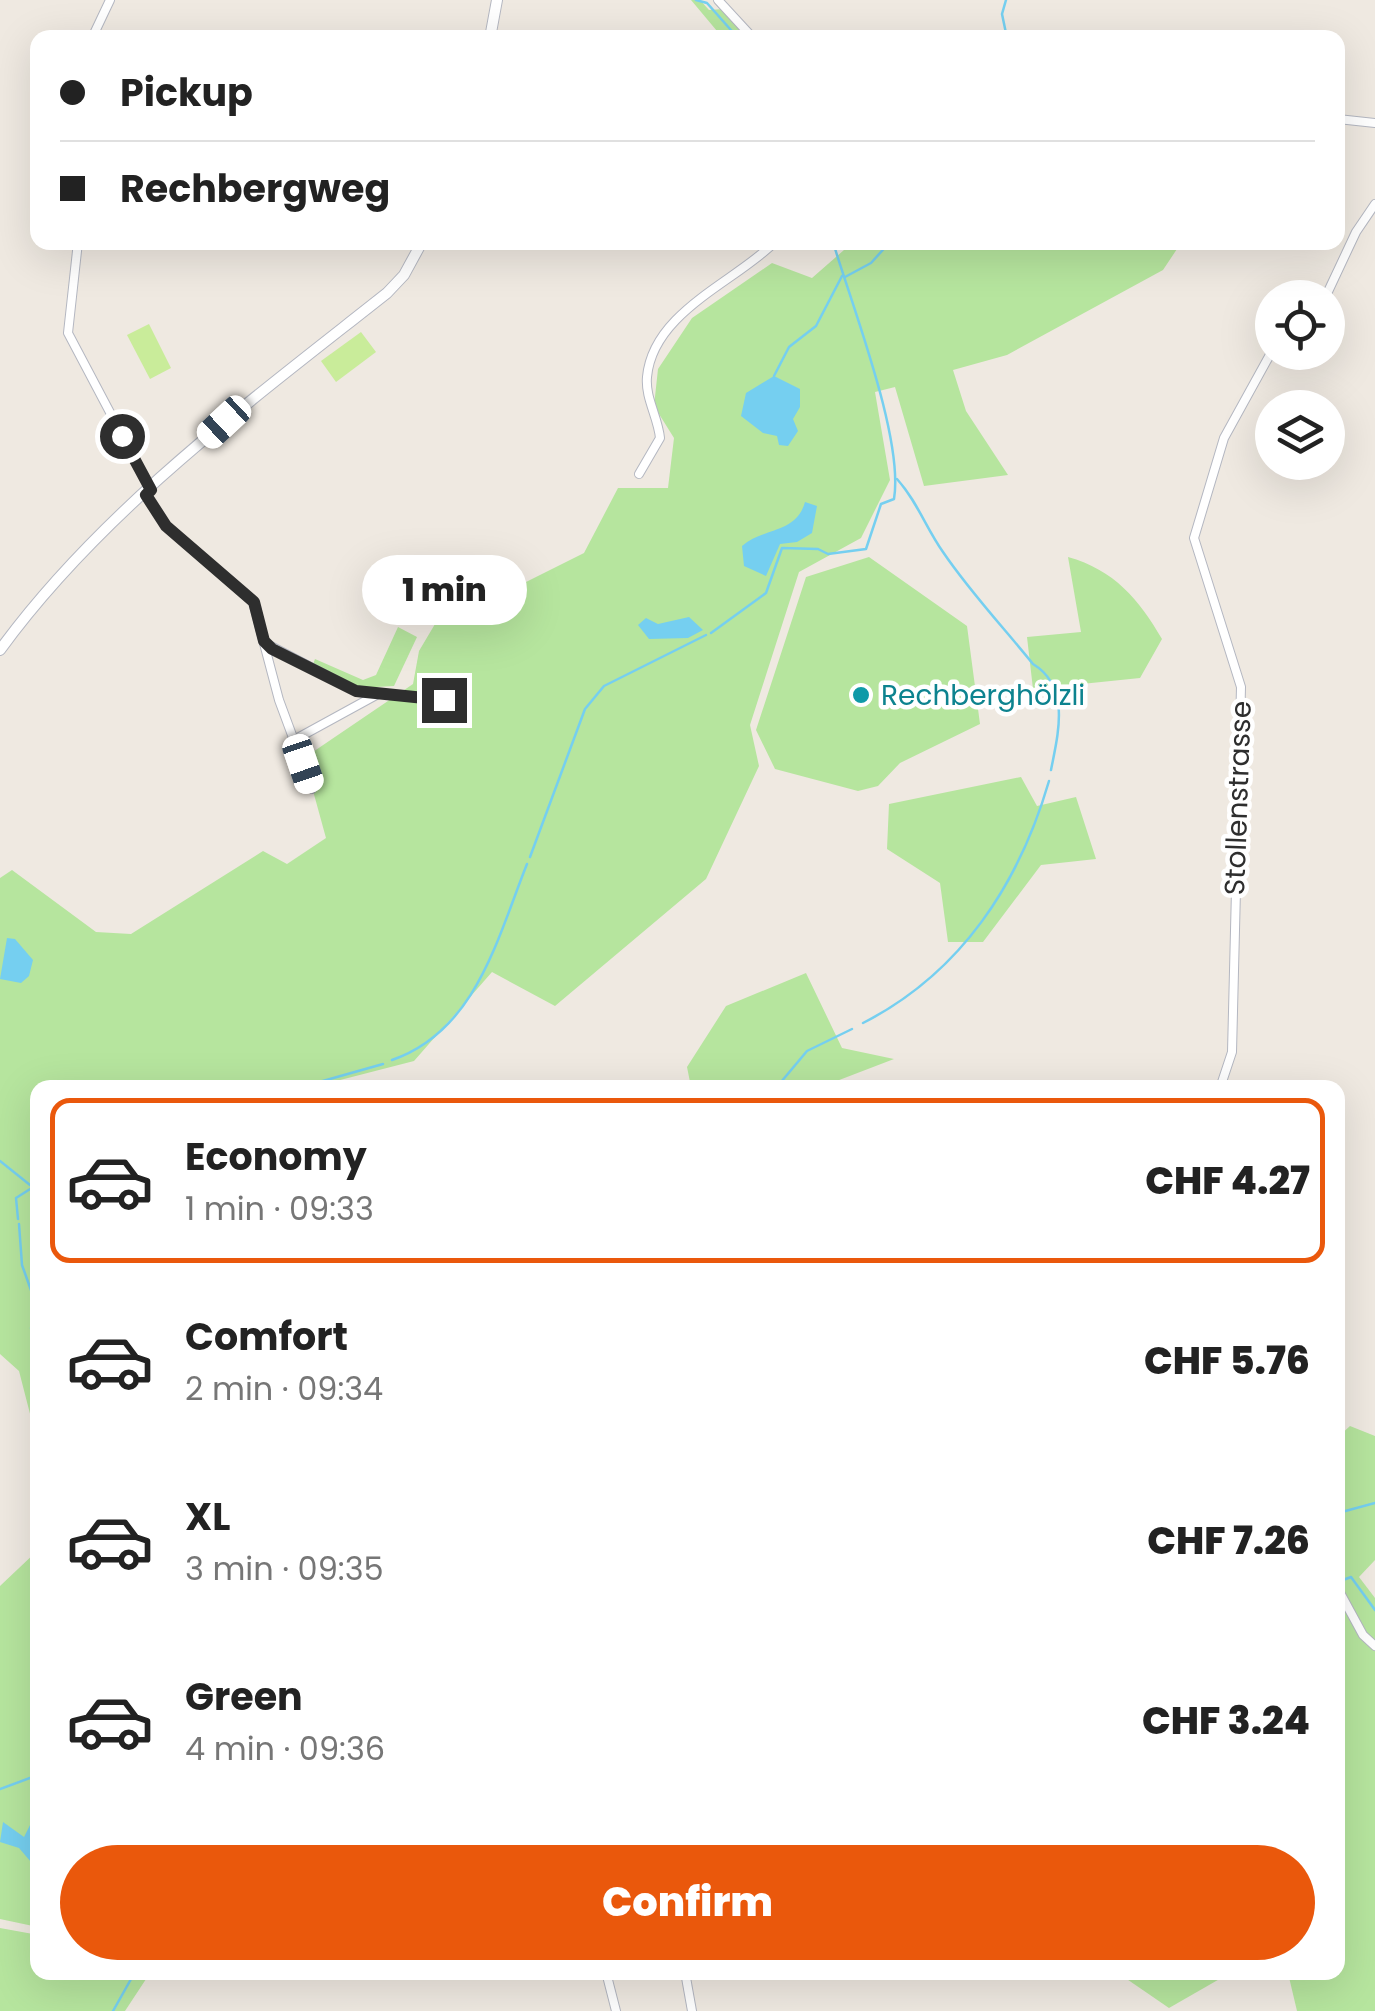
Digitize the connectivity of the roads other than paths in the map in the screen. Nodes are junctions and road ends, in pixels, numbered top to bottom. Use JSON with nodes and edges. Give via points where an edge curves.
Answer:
{"nodes":[{"id":1,"x":110,"y":0,"type":"edge"},
{"id":2,"x":497,"y":0,"type":"edge"},
{"id":3,"x":718,"y":0,"type":"edge"},
{"id":4,"x":96,"y":30,"type":"edge"},
{"id":5,"x":491,"y":30,"type":"edge"},
{"id":6,"x":746,"y":30,"type":"edge"},
{"id":7,"x":1345,"y":120,"type":"edge"},
{"id":8,"x":1375,"y":123,"type":"edge"},
{"id":9,"x":1375,"y":204,"type":"edge"},
{"id":10,"x":77,"y":250,"type":"edge"},
{"id":11,"x":418,"y":250,"type":"edge"},
{"id":12,"x":764,"y":250,"type":"edge"},
{"id":13,"x":1333,"y":280,"type":"edge"},
{"id":14,"x":1262,"y":370,"type":"edge"},
{"id":15,"x":639,"y":474,"type":"dead end"},
{"id":16,"x":148,"y":492,"type":"junction"},
{"id":17,"x":264,"y":641,"type":"junction"},
{"id":18,"x":0,"y":650,"type":"edge"},
{"id":19,"x":378,"y":694,"type":"junction"},
{"id":20,"x":444,"y":700,"type":"dead end"},
{"id":21,"x":294,"y":740,"type":"junction"},
{"id":22,"x":312,"y":789,"type":"dead end"},
{"id":23,"x":1223,"y":1080,"type":"edge"},
{"id":24,"x":1345,"y":1602,"type":"edge"},
{"id":25,"x":1375,"y":1646,"type":"edge"},
{"id":26,"x":608,"y":1980,"type":"edge"},
{"id":27,"x":686,"y":1980,"type":"edge"},
{"id":28,"x":616,"y":2011,"type":"edge"},
{"id":29,"x":692,"y":2011,"type":"edge"}],
"edges":[{"from":1,"to":4,"type":"street"},
{"from":2,"to":5,"type":"street"},
{"from":3,"to":6,"type":"street"},
{"from":7,"to":8,"type":"street"},
{"from":9,"to":13,"type":"street"},
{"from":10,"to":16,"type":"street","via":[[68,333]]},
{"from":11,"to":16,"type":"street","via":[[388,292],[255,394]]},
{"from":12,"to":15,"type":"street","via":[[706,293],[656,348],[647,377],[660,438]]},
{"from":14,"to":23,"type":"street","name":"Stollenstrasse","via":[[1224,438],[1194,538],[1241,688],[1232,1052]]},
{"from":16,"to":17,"type":"street","via":[[166,526],[254,602]]},
{"from":16,"to":18,"type":"street","via":[[46,590]]},
{"from":17,"to":19,"type":"street","via":[[342,684]]},
{"from":17,"to":21,"type":"street"},
{"from":19,"to":20,"type":"street"},
{"from":19,"to":21,"type":"street"},
{"from":21,"to":22,"type":"street"},
{"from":24,"to":25,"type":"street"},
{"from":26,"to":28,"type":"street"},
{"from":27,"to":29,"type":"street"}]}
